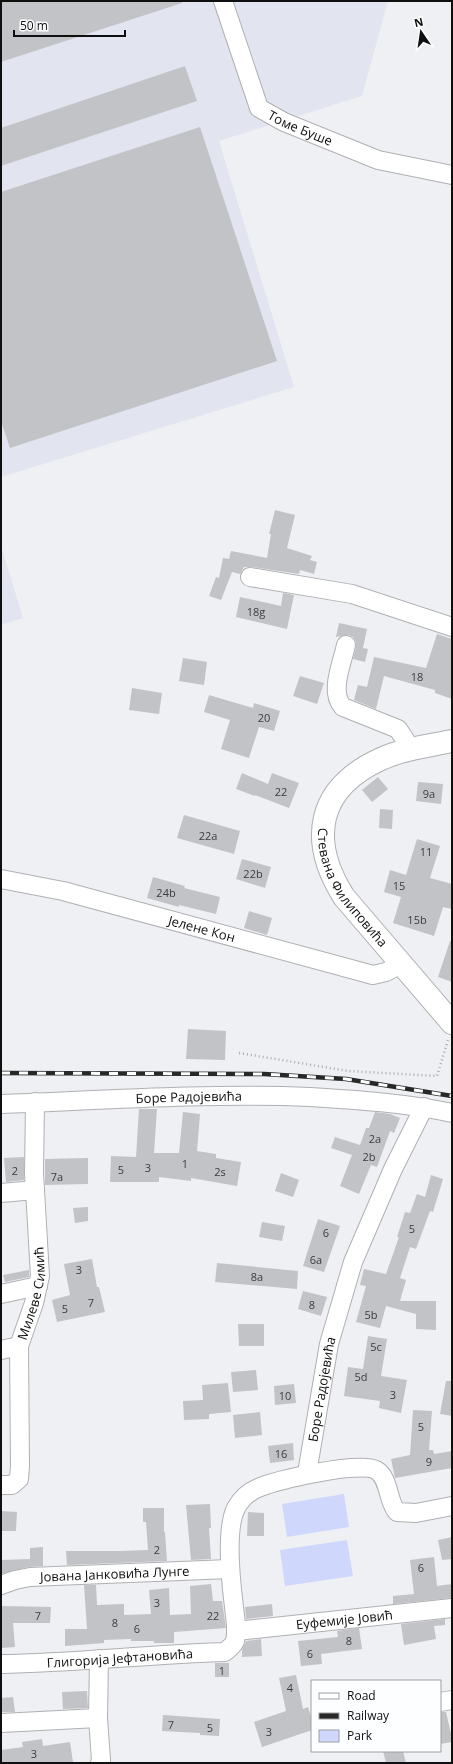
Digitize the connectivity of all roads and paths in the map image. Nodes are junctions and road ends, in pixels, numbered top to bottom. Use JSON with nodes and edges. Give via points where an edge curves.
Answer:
{"nodes":[{"id":1,"x":223,"y":1,"type":"edge"},
{"id":2,"x":452,"y":175,"type":"edge"},
{"id":3,"x":250,"y":577,"type":"dead end"},
{"id":4,"x":452,"y":627,"type":"edge"},
{"id":5,"x":346,"y":646,"type":"dead end"},
{"id":6,"x":452,"y":741,"type":"edge"},
{"id":7,"x":410,"y":749,"type":"junction"},
{"id":8,"x":1,"y":879,"type":"edge"},
{"id":9,"x":401,"y":964,"type":"junction"},
{"id":10,"x":451,"y":1029,"type":"edge"},
{"id":11,"x":239,"y":1053,"type":"dead end"},
{"id":12,"x":35,"y":1102,"type":"junction"},
{"id":13,"x":1,"y":1104,"type":"edge"},
{"id":14,"x":424,"y":1107,"type":"junction"},
{"id":15,"x":452,"y":1113,"type":"edge"},
{"id":16,"x":35,"y":1190,"type":"junction"},
{"id":17,"x":1,"y":1194,"type":"edge"},
{"id":18,"x":38,"y":1286,"type":"junction"},
{"id":19,"x":1,"y":1294,"type":"edge"},
{"id":20,"x":19,"y":1346,"type":"junction"},
{"id":21,"x":1,"y":1350,"type":"edge"},
{"id":22,"x":307,"y":1473,"type":"junction"},
{"id":23,"x":9,"y":1484,"type":"edge"},
{"id":24,"x":452,"y":1506,"type":"edge"},
{"id":25,"x":230,"y":1569,"type":"junction"},
{"id":26,"x":1,"y":1585,"type":"edge"},
{"id":27,"x":452,"y":1608,"type":"edge"},
{"id":28,"x":235,"y":1636,"type":"junction"},
{"id":29,"x":99,"y":1659,"type":"junction"},
{"id":30,"x":1,"y":1664,"type":"edge"},
{"id":31,"x":452,"y":1700,"type":"edge"},
{"id":32,"x":441,"y":1702,"type":"edge"},
{"id":33,"x":98,"y":1718,"type":"junction"},
{"id":34,"x":1,"y":1723,"type":"edge"},
{"id":35,"x":100,"y":1763,"type":"edge"}],
"edges":[{"from":1,"to":2,"type":"street","name":"Томе Буше","via":[[260,108],[284,122],[378,160]]},
{"from":3,"to":4,"type":"street","via":[[352,594]]},
{"from":5,"to":7,"type":"street","via":[[336,690],[338,701],[344,707],[398,729]]},
{"from":6,"to":7,"type":"main road","name":"Стевана Филиповића"},
{"from":7,"to":9,"type":"main road","name":"Стевана Филиповића","via":[[371,764],[343,784],[336,792],[324,819],[322,840],[326,860],[344,897]]},
{"from":8,"to":9,"type":"street","name":"Јелене Кон","via":[[63,891],[373,975]]},
{"from":9,"to":10,"type":"main road","name":"Стевана Филиповића"},
{"from":10,"to":11,"type":"path","via":[[437,1076],[348,1071]]},
{"from":12,"to":13,"type":"street","name":"Боре Радојевића"},
{"from":12,"to":14,"type":"street","name":"Боре Радојевића","via":[[211,1095],[350,1099]]},
{"from":12,"to":16,"type":"street","name":"Милеве Симић"},
{"from":14,"to":15,"type":"street","name":"Боре Радојевића"},
{"from":14,"to":22,"type":"street","name":"Боре Радојевића","via":[[393,1169],[353,1262],[329,1344]]},
{"from":16,"to":17,"type":"street"},
{"from":16,"to":18,"type":"street","name":"Милеве Симић","via":[[40,1262]]},
{"from":18,"to":19,"type":"street"},
{"from":18,"to":20,"type":"street","name":"Милеве Симић"},
{"from":20,"to":21,"type":"street"},
{"from":20,"to":23,"type":"street","name":"Милеве Симић","via":[[20,1466],[19,1479]]},
{"from":22,"to":24,"type":"street","via":[[371,1468],[383,1477],[392,1507],[397,1512],[416,1513]]},
{"from":22,"to":25,"type":"street","via":[[257,1488],[244,1496],[235,1509],[231,1528]]},
{"from":25,"to":26,"type":"street","name":"Јована Јанковића Лунге","via":[[30,1577]]},
{"from":25,"to":28,"type":"street"},
{"from":27,"to":28,"type":"street","name":"Еуфемије Јовић"},
{"from":28,"to":29,"type":"street","name":"Глигорија Јефтановића","via":[[225,1652]]},
{"from":29,"to":30,"type":"street","name":"Глигорија Јефтановића","via":[[47,1664]]},
{"from":29,"to":33,"type":"street"},
{"from":31,"to":32,"type":"street"},
{"from":33,"to":34,"type":"street"},
{"from":33,"to":35,"type":"street"}]}
